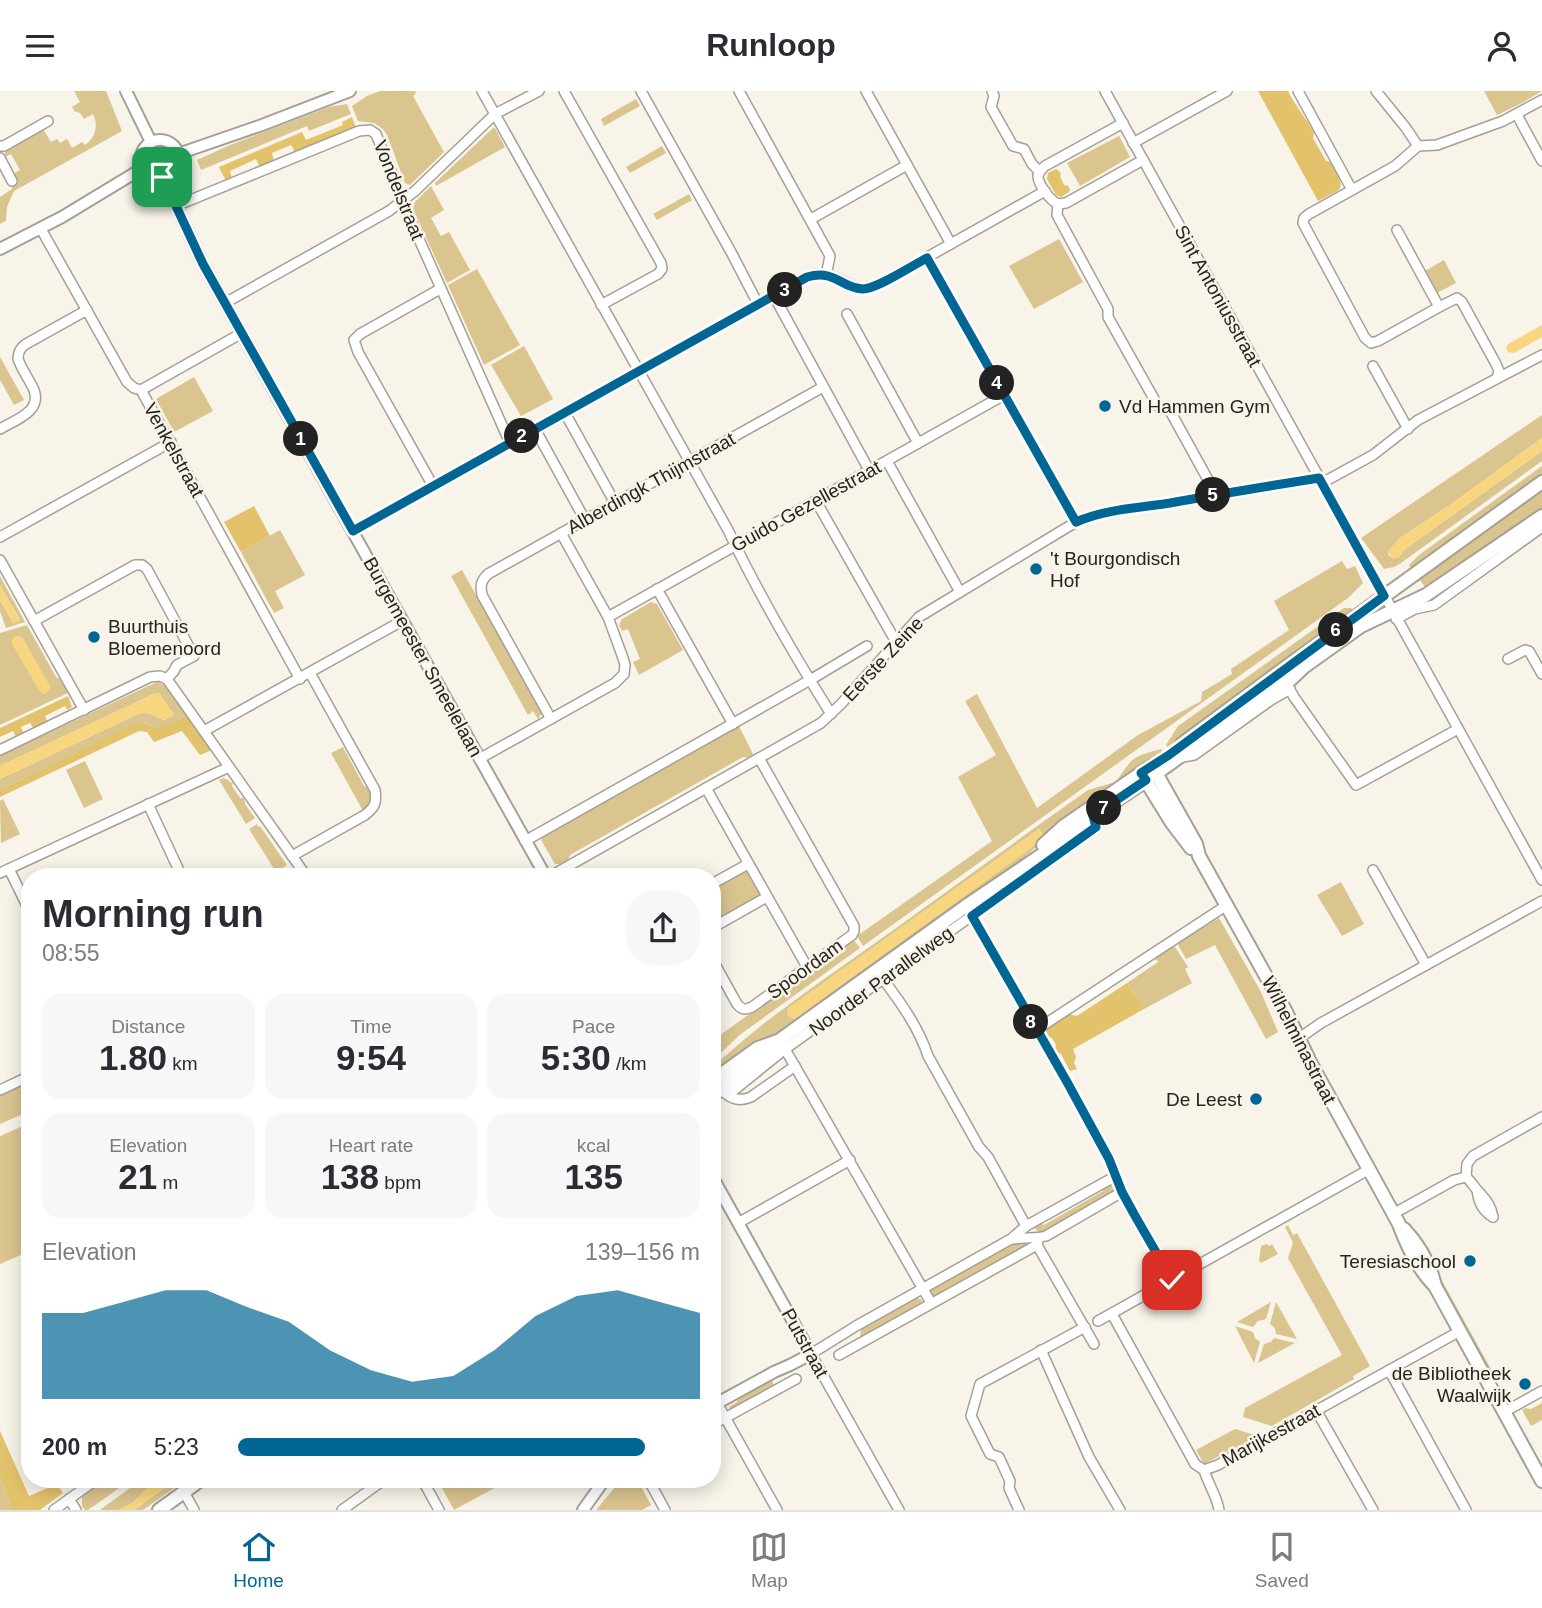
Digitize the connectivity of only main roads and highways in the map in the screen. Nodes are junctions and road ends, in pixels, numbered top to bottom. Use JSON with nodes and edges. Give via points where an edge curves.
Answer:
{"nodes":[{"id":1,"x":1542,"y":482,"type":"edge"},
{"id":2,"x":1542,"y":516,"type":"edge"},
{"id":3,"x":1285,"y":681,"type":"junction"},
{"id":4,"x":1149,"y":773,"type":"junction"},
{"id":5,"x":1018,"y":870,"type":"junction"},
{"id":6,"x":721,"y":1085,"type":"edge"},
{"id":7,"x":1542,"y":1481,"type":"edge"},
{"id":8,"x":190,"y":1488,"type":"edge"},
{"id":9,"x":159,"y":1510,"type":"edge"}],
"edges":[{"from":1,"to":3,"type":"main road","name":"Noorder Parallelweg","via":[[1384,596]]},
{"from":2,"to":3,"type":"main road","name":"Noorder Parallelweg","via":[[1394,615],[1361,626]]},
{"from":3,"to":4,"type":"main road","name":"Noorder Parallelweg"},
{"from":3,"to":4,"type":"main road","name":"Noorder Parallelweg","via":[[1176,759]]},
{"from":4,"to":5,"type":"main road","name":"Noorder Parallelweg"},
{"from":4,"to":5,"type":"main road","name":"Noorder Parallelweg","via":[[1064,825]]},
{"from":4,"to":7,"type":"main road","name":"Wilhelminastraat","via":[[1172,823],[1199,856],[1227,905],[1368,1170],[1396,1219],[1419,1247],[1435,1286]]},
{"from":5,"to":6,"type":"main road","name":"Noorder Parallelweg","via":[[783,1044],[758,1048]]},
{"from":8,"to":9,"type":"main road"}]}
